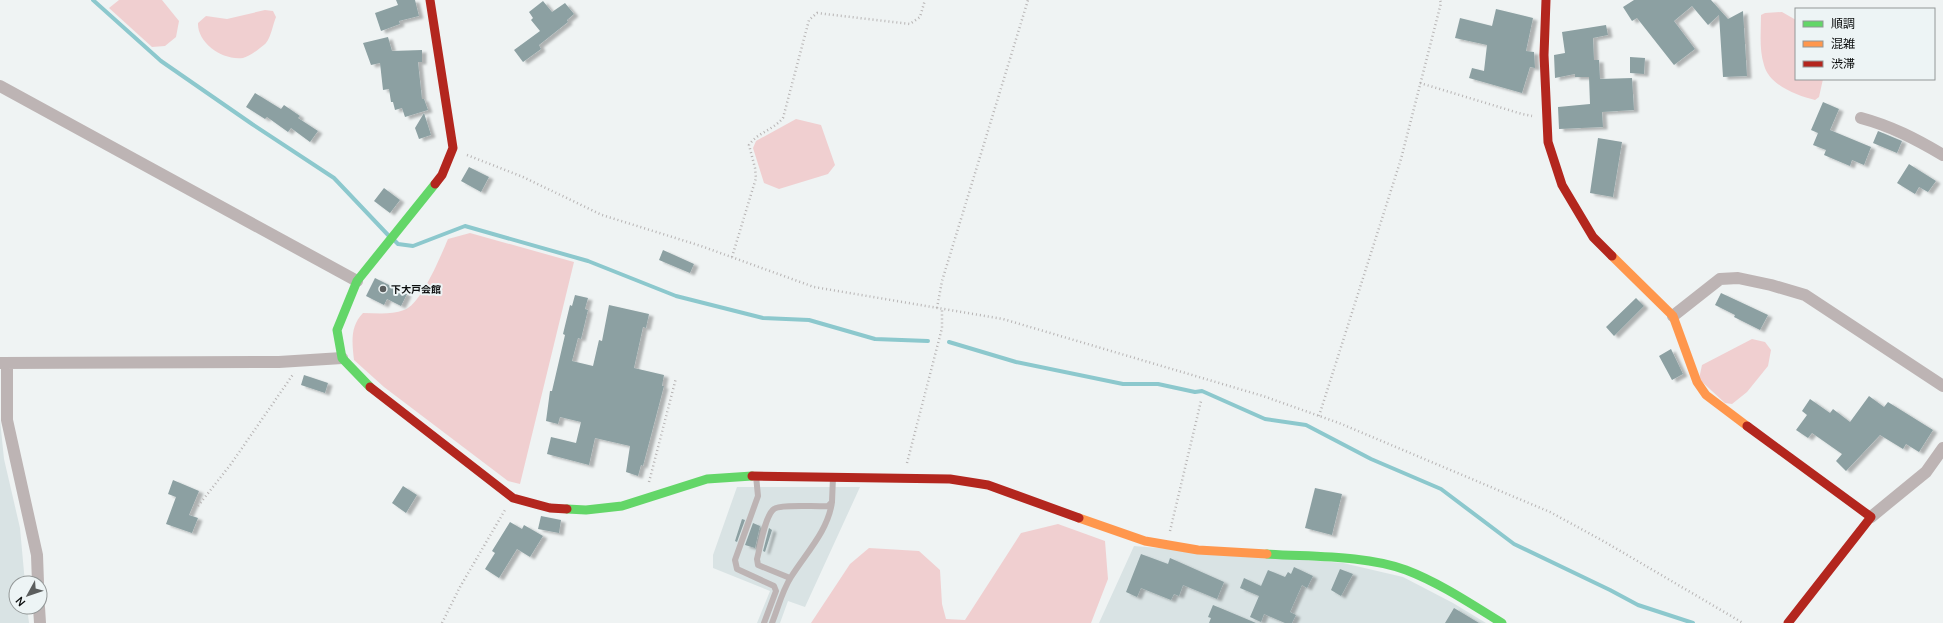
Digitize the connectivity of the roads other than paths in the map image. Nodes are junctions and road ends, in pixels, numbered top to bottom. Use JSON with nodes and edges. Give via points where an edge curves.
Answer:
{"nodes":[{"id":1,"x":430,"y":0,"type":"edge"},
{"id":2,"x":1546,"y":0,"type":"edge"},
{"id":3,"x":0,"y":86,"type":"edge"},
{"id":4,"x":1861,"y":118,"type":"dead end"},
{"id":5,"x":1943,"y":155,"type":"edge"},
{"id":6,"x":357,"y":281,"type":"junction"},
{"id":7,"x":1673,"y":316,"type":"junction"},
{"id":8,"x":342,"y":358,"type":"junction"},
{"id":9,"x":3,"y":363,"type":"edge"},
{"id":10,"x":1943,"y":386,"type":"edge"},
{"id":11,"x":1943,"y":448,"type":"edge"},
{"id":12,"x":756,"y":476,"type":"junction"},
{"id":13,"x":833,"y":476,"type":"junction"},
{"id":14,"x":832,"y":502,"type":"junction"},
{"id":15,"x":1871,"y":517,"type":"junction"},
{"id":16,"x":38,"y":575,"type":"edge"},
{"id":17,"x":790,"y":578,"type":"junction"},
{"id":18,"x":764,"y":623,"type":"edge"},
{"id":19,"x":772,"y":623,"type":"edge"},
{"id":20,"x":1502,"y":623,"type":"edge"},
{"id":21,"x":1788,"y":623,"type":"edge"}],
"edges":[{"from":1,"to":6,"type":"street","via":[[453,148],[442,175]]},
{"from":2,"to":7,"type":"street","via":[[1544,56],[1548,142],[1562,185],[1593,237]]},
{"from":3,"to":6,"type":"street"},
{"from":4,"to":5,"type":"street","via":[[1910,136]]},
{"from":6,"to":8,"type":"street","via":[[337,330]]},
{"from":7,"to":10,"type":"street","via":[[1720,279],[1738,278],[1778,287],[1805,295]]},
{"from":7,"to":15,"type":"street","via":[[1697,382],[1706,395]]},
{"from":8,"to":9,"type":"street","via":[[279,362]]},
{"from":8,"to":12,"type":"street","via":[[372,389],[513,498],[550,508],[586,510],[622,506],[707,479]]},
{"from":9,"to":16,"type":"street","via":[[7,420],[37,555]]},
{"from":11,"to":15,"type":"street","via":[[1926,472]]},
{"from":12,"to":13,"type":"street"},
{"from":12,"to":18,"type":"lane","via":[[758,496],[735,560],[737,569],[742,573],[774,586],[776,591]]},
{"from":13,"to":14,"type":"lane"},
{"from":13,"to":20,"type":"street","via":[[950,479],[988,485],[1145,541],[1198,550],[1371,561],[1406,570],[1452,592]]},
{"from":14,"to":17,"type":"lane","via":[[831,514],[825,527]]},
{"from":14,"to":17,"type":"lane","via":[[828,506],[774,508],[768,515],[757,559],[758,565]]},
{"from":15,"to":21,"type":"street"},
{"from":17,"to":19,"type":"lane"}]}
